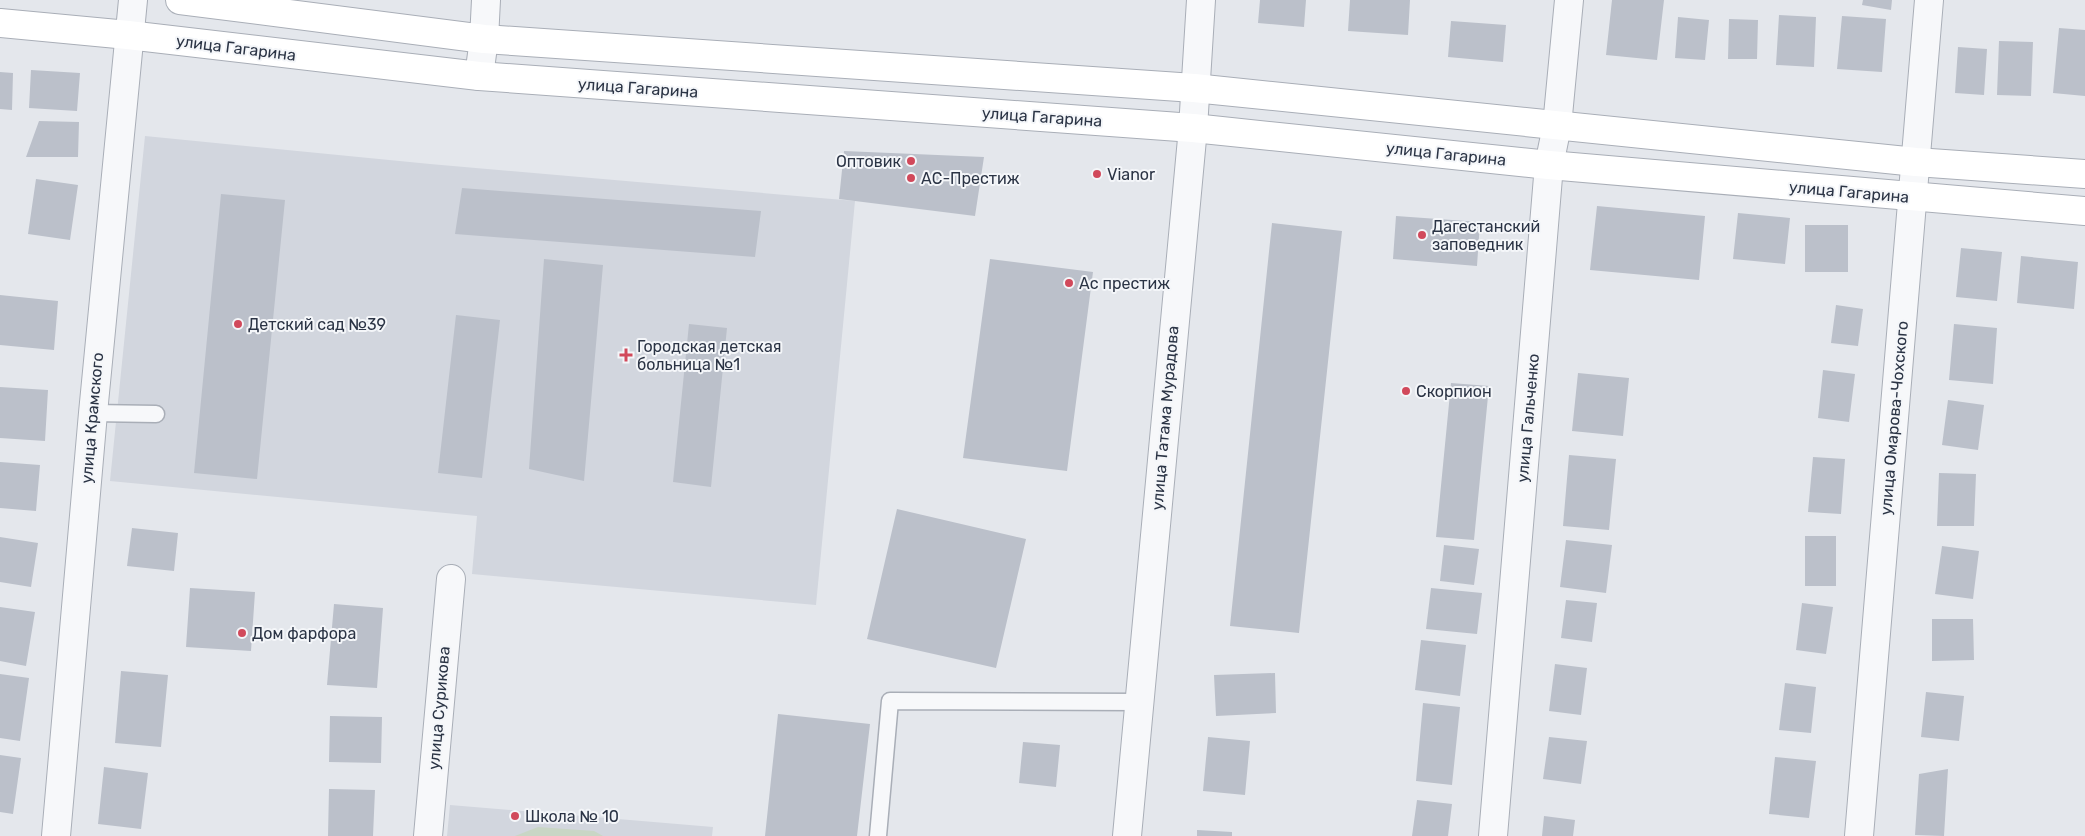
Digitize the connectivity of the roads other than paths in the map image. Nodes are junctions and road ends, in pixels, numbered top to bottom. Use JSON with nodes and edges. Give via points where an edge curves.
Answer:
{"nodes":[{"id":1,"x":132,"y":0,"type":"edge"},
{"id":2,"x":180,"y":0,"type":"edge"},
{"id":3,"x":486,"y":0,"type":"edge"},
{"id":4,"x":1202,"y":0,"type":"edge"},
{"id":5,"x":1569,"y":0,"type":"edge"},
{"id":6,"x":1929,"y":0,"type":"edge"},
{"id":7,"x":0,"y":23,"type":"edge"},
{"id":8,"x":128,"y":35,"type":"junction"},
{"id":9,"x":484,"y":39,"type":"junction"},
{"id":10,"x":479,"y":76,"type":"junction"},
{"id":11,"x":1194,"y":88,"type":"junction"},
{"id":12,"x":1557,"y":126,"type":"junction"},
{"id":13,"x":1193,"y":128,"type":"junction"},
{"id":14,"x":1916,"y":162,"type":"junction"},
{"id":15,"x":1549,"y":165,"type":"junction"},
{"id":16,"x":2085,"y":174,"type":"edge"},
{"id":17,"x":1912,"y":197,"type":"junction"},
{"id":18,"x":2085,"y":212,"type":"edge"},
{"id":19,"x":93,"y":413,"type":"junction"},
{"id":20,"x":156,"y":414,"type":"dead end"},
{"id":21,"x":451,"y":579,"type":"dead end"},
{"id":22,"x":1139,"y":702,"type":"junction"},
{"id":23,"x":56,"y":836,"type":"edge"},
{"id":24,"x":428,"y":836,"type":"edge"},
{"id":25,"x":878,"y":836,"type":"edge"},
{"id":26,"x":1127,"y":836,"type":"edge"},
{"id":27,"x":1493,"y":836,"type":"edge"},
{"id":28,"x":1859,"y":836,"type":"edge"}],
"edges":[{"from":1,"to":8,"type":"street","name":"улица Крамского"},
{"from":2,"to":9,"type":"main road"},
{"from":3,"to":9,"type":"street"},
{"from":4,"to":11,"type":"street","name":"улица Татама Мурадова"},
{"from":5,"to":12,"type":"street","name":"улица Гальченко"},
{"from":6,"to":14,"type":"street","name":"улица Омарова-Чохского"},
{"from":7,"to":8,"type":"main road","name":"улица Гагарина"},
{"from":8,"to":10,"type":"main road","name":"улица Гагарина"},
{"from":8,"to":19,"type":"street","name":"улица Крамского"},
{"from":9,"to":10,"type":"street"},
{"from":9,"to":11,"type":"main road"},
{"from":10,"to":13,"type":"main road","name":"улица Гагарина"},
{"from":11,"to":12,"type":"main road"},
{"from":11,"to":13,"type":"street","name":"улица Татама Мурадова"},
{"from":12,"to":14,"type":"main road"},
{"from":12,"to":15,"type":"street","name":"улица Гальченко"},
{"from":13,"to":15,"type":"main road","name":"улица Гагарина"},
{"from":13,"to":22,"type":"street","name":"улица Татама Мурадова"},
{"from":14,"to":16,"type":"main road"},
{"from":14,"to":17,"type":"street","name":"улица Омарова-Чохского"},
{"from":15,"to":17,"type":"main road","name":"улица Гагарина"},
{"from":15,"to":27,"type":"street","name":"улица Гальченко"},
{"from":17,"to":18,"type":"main road","name":"улица Гагарина"},
{"from":17,"to":28,"type":"street","name":"улица Омарова-Чохского"},
{"from":19,"to":20,"type":"lane"},
{"from":19,"to":23,"type":"street","name":"улица Крамского"},
{"from":21,"to":24,"type":"street","name":"улица Сурикова"},
{"from":22,"to":25,"type":"lane","via":[[890,701]]},
{"from":22,"to":26,"type":"street","name":"улица Татама Мурадова"}]}
